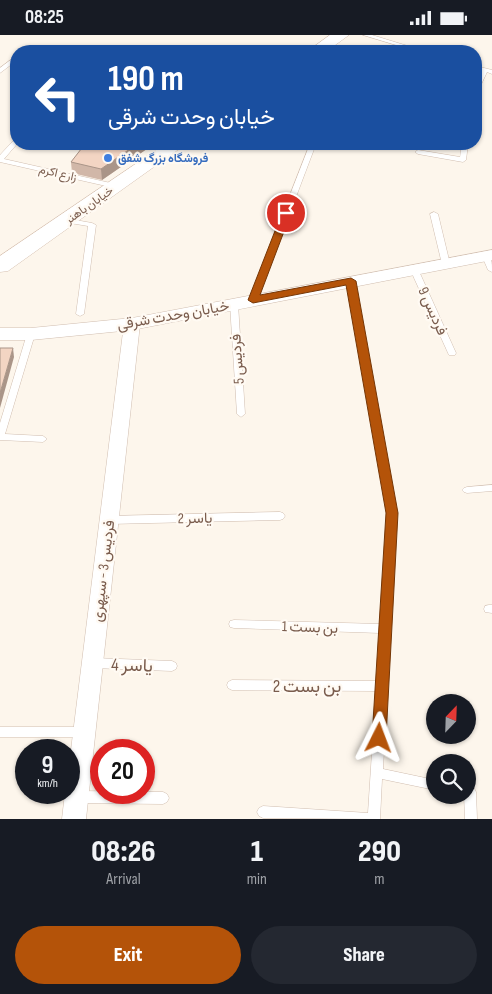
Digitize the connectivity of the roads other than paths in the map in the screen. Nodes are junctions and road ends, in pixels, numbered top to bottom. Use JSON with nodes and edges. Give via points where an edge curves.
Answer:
{"nodes":[{"id":1,"x":341,"y":35,"type":"edge"},
{"id":2,"x":366,"y":35,"type":"edge"},
{"id":3,"x":325,"y":45,"type":"edge"},
{"id":4,"x":400,"y":45,"type":"edge"},
{"id":5,"x":10,"y":62,"type":"edge"},
{"id":6,"x":0,"y":71,"type":"edge"},
{"id":7,"x":10,"y":148,"type":"edge"},
{"id":8,"x":168,"y":150,"type":"edge"},
{"id":9,"x":311,"y":150,"type":"edge"},
{"id":10,"x":464,"y":150,"type":"edge"},
{"id":11,"x":418,"y":152,"type":"dead end"},
{"id":12,"x":0,"y":159,"type":"edge"},
{"id":13,"x":115,"y":187,"type":"junction"},
{"id":14,"x":434,"y":214,"type":"dead end"},
{"id":15,"x":67,"y":220,"type":"junction"},
{"id":16,"x":490,"y":260,"type":"edge"},
{"id":17,"x":446,"y":264,"type":"junction"},
{"id":18,"x":0,"y":266,"type":"edge"},
{"id":19,"x":414,"y":269,"type":"junction"},
{"id":20,"x":351,"y":281,"type":"junction"},
{"id":21,"x":253,"y":300,"type":"junction"},
{"id":22,"x":234,"y":304,"type":"junction"},
{"id":23,"x":80,"y":314,"type":"dead end"},
{"id":24,"x":132,"y":324,"type":"junction"},
{"id":25,"x":0,"y":334,"type":"edge"},
{"id":26,"x":31,"y":334,"type":"junction"},
{"id":27,"x":452,"y":353,"type":"dead end"},
{"id":28,"x":241,"y":414,"type":"dead end"},
{"id":29,"x":0,"y":437,"type":"edge"},
{"id":30,"x":43,"y":439,"type":"dead end"},
{"id":31,"x":492,"y":488,"type":"edge"},
{"id":32,"x":468,"y":489,"type":"dead end"},
{"id":33,"x":280,"y":516,"type":"dead end"},
{"id":34,"x":109,"y":520,"type":"junction"},
{"id":35,"x":234,"y":624,"type":"dead end"},
{"id":36,"x":385,"y":629,"type":"junction"},
{"id":37,"x":92,"y":663,"type":"junction"},
{"id":38,"x":172,"y":666,"type":"dead end"},
{"id":39,"x":232,"y":685,"type":"dead end"},
{"id":40,"x":382,"y":686,"type":"junction"},
{"id":41,"x":0,"y":732,"type":"edge"},
{"id":42,"x":84,"y":732,"type":"junction"},
{"id":43,"x":80,"y":764,"type":"edge"},
{"id":44,"x":377,"y":773,"type":"junction"},
{"id":45,"x":426,"y":783,"type":"edge"},
{"id":46,"x":80,"y":797,"type":"edge"},
{"id":47,"x":164,"y":799,"type":"dead end"},
{"id":48,"x":75,"y":804,"type":"edge"},
{"id":49,"x":470,"y":804,"type":"edge"},
{"id":50,"x":263,"y":812,"type":"dead end"},
{"id":51,"x":74,"y":819,"type":"edge"},
{"id":52,"x":373,"y":819,"type":"edge"},
{"id":53,"x":470,"y":819,"type":"edge"}],
"edges":[{"from":1,"to":3,"type":"main road"},
{"from":2,"to":4,"type":"lane"},
{"from":5,"to":6,"type":"lane"},
{"from":7,"to":12,"type":"lane"},
{"from":8,"to":13,"type":"main road","name":"خیابان باهنر"},
{"from":9,"to":21,"type":"lane"},
{"from":10,"to":11,"type":"lane","via":[[463,160]]},
{"from":12,"to":13,"type":"lane","name":"زارع اکرم"},
{"from":13,"to":15,"type":"main road","name":"خیابان باهنر"},
{"from":14,"to":17,"type":"lane"},
{"from":15,"to":18,"type":"main road","name":"خیابان باهنر"},
{"from":15,"to":23,"type":"lane","via":[[92,225]]},
{"from":16,"to":17,"type":"street","name":"خیابان وحدت شرقی"},
{"from":17,"to":19,"type":"street","name":"خیابان وحدت شرقی"},
{"from":19,"to":20,"type":"street","name":"خیابان وحدت شرقی"},
{"from":19,"to":27,"type":"lane","name":"فردیس 9"},
{"from":20,"to":21,"type":"street","name":"خیابان وحدت شرقی"},
{"from":20,"to":36,"type":"lane","via":[[392,513]]},
{"from":21,"to":22,"type":"street","name":"خیابان وحدت شرقی"},
{"from":22,"to":24,"type":"street","name":"خیابان وحدت شرقی"},
{"from":22,"to":28,"type":"lane","name":"فردیس 5"},
{"from":24,"to":26,"type":"street","name":"خیابان وحدت شرقی"},
{"from":24,"to":34,"type":"street","name":"فردیس 3 - سپهری"},
{"from":25,"to":26,"type":"street","name":"خیابان وحدت شرقی"},
{"from":26,"to":29,"type":"lane"},
{"from":29,"to":30,"type":"lane"},
{"from":31,"to":32,"type":"lane"},
{"from":33,"to":34,"type":"lane","name":"یاسر 2"},
{"from":34,"to":37,"type":"street","name":"فردیس 3 - سپهری"},
{"from":35,"to":36,"type":"lane","name":"بن بست 1"},
{"from":36,"to":40,"type":"lane"},
{"from":37,"to":38,"type":"lane","name":"یاسر 4"},
{"from":37,"to":42,"type":"street","name":"فردیس 3 - سپهری"},
{"from":39,"to":40,"type":"lane","name":"بن بست 2"},
{"from":40,"to":44,"type":"lane"},
{"from":41,"to":42,"type":"lane"},
{"from":42,"to":43,"type":"street","name":"فردیس 3 - سپهری"},
{"from":44,"to":45,"type":"lane"},
{"from":44,"to":52,"type":"lane"},
{"from":46,"to":47,"type":"lane"},
{"from":48,"to":51,"type":"street","name":"فردیس 3 - سپهری"},
{"from":49,"to":53,"type":"lane"},
{"from":50,"to":52,"type":"lane"}]}
